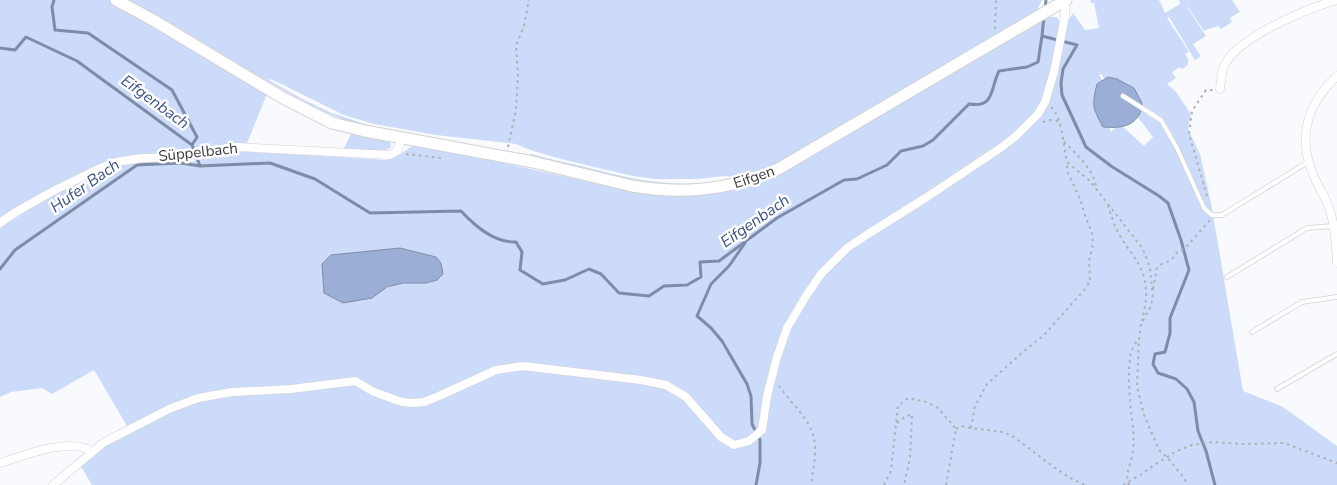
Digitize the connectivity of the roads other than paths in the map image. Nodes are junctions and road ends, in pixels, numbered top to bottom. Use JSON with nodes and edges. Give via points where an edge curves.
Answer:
{"nodes":[{"id":1,"x":116,"y":0,"type":"edge"},
{"id":2,"x":1336,"y":0,"type":"edge"},
{"id":3,"x":1063,"y":2,"type":"edge"},
{"id":4,"x":1337,"y":76,"type":"edge"},
{"id":5,"x":1220,"y":90,"type":"road end"},
{"id":6,"x":1123,"y":96,"type":"dead end"},
{"id":7,"x":402,"y":138,"type":"junction"},
{"id":8,"x":1308,"y":162,"type":"junction"},
{"id":9,"x":1334,"y":213,"type":"edge"},
{"id":10,"x":0,"y":223,"type":"edge"},
{"id":11,"x":1334,"y":226,"type":"junction"},
{"id":12,"x":1337,"y":262,"type":"edge"},
{"id":13,"x":1227,"y":277,"type":"dead end"},
{"id":14,"x":1337,"y":297,"type":"edge"},
{"id":15,"x":1252,"y":332,"type":"dead end"},
{"id":16,"x":1337,"y":354,"type":"edge"},
{"id":17,"x":1277,"y":390,"type":"dead end"},
{"id":18,"x":92,"y":452,"type":"junction"},
{"id":19,"x":0,"y":463,"type":"edge"},
{"id":20,"x":53,"y":485,"type":"edge"}],
"edges":[{"from":1,"to":7,"type":"main road","name":"Eifgen","via":[[317,116],[347,127]]},
{"from":2,"to":5,"type":"street","via":[[1300,13],[1248,42],[1224,65]]},
{"from":3,"to":7,"type":"main road","name":"Eifgen","via":[[791,163],[728,186],[691,190],[647,189],[533,162]]},
{"from":3,"to":18,"type":"street","via":[[1065,16],[1054,72],[1045,102],[1032,121],[1002,147],[847,248],[821,274],[788,328],[772,376],[762,430],[749,441],[734,445],[721,437],[686,398],[666,385],[523,366],[496,370],[424,402],[402,402],[355,381],[214,394],[183,403],[103,443]]},
{"from":4,"to":8,"type":"street","via":[[1312,109],[1306,135]]},
{"from":6,"to":8,"type":"lane","via":[[1161,120],[1204,208],[1212,215],[1222,215]]},
{"from":7,"to":10,"type":"street","name":"Süppelbach","via":[[397,150],[390,155],[237,147],[186,157],[116,162],[55,190]]},
{"from":8,"to":9,"type":"street"},
{"from":9,"to":11,"type":"street"},
{"from":11,"to":12,"type":"street"},
{"from":11,"to":13,"type":"lane","via":[[1307,228]]},
{"from":14,"to":15,"type":"lane","via":[[1302,302]]},
{"from":16,"to":17,"type":"lane"},
{"from":18,"to":19,"type":"street","via":[[78,446],[58,447]]},
{"from":18,"to":20,"type":"street"}]}
